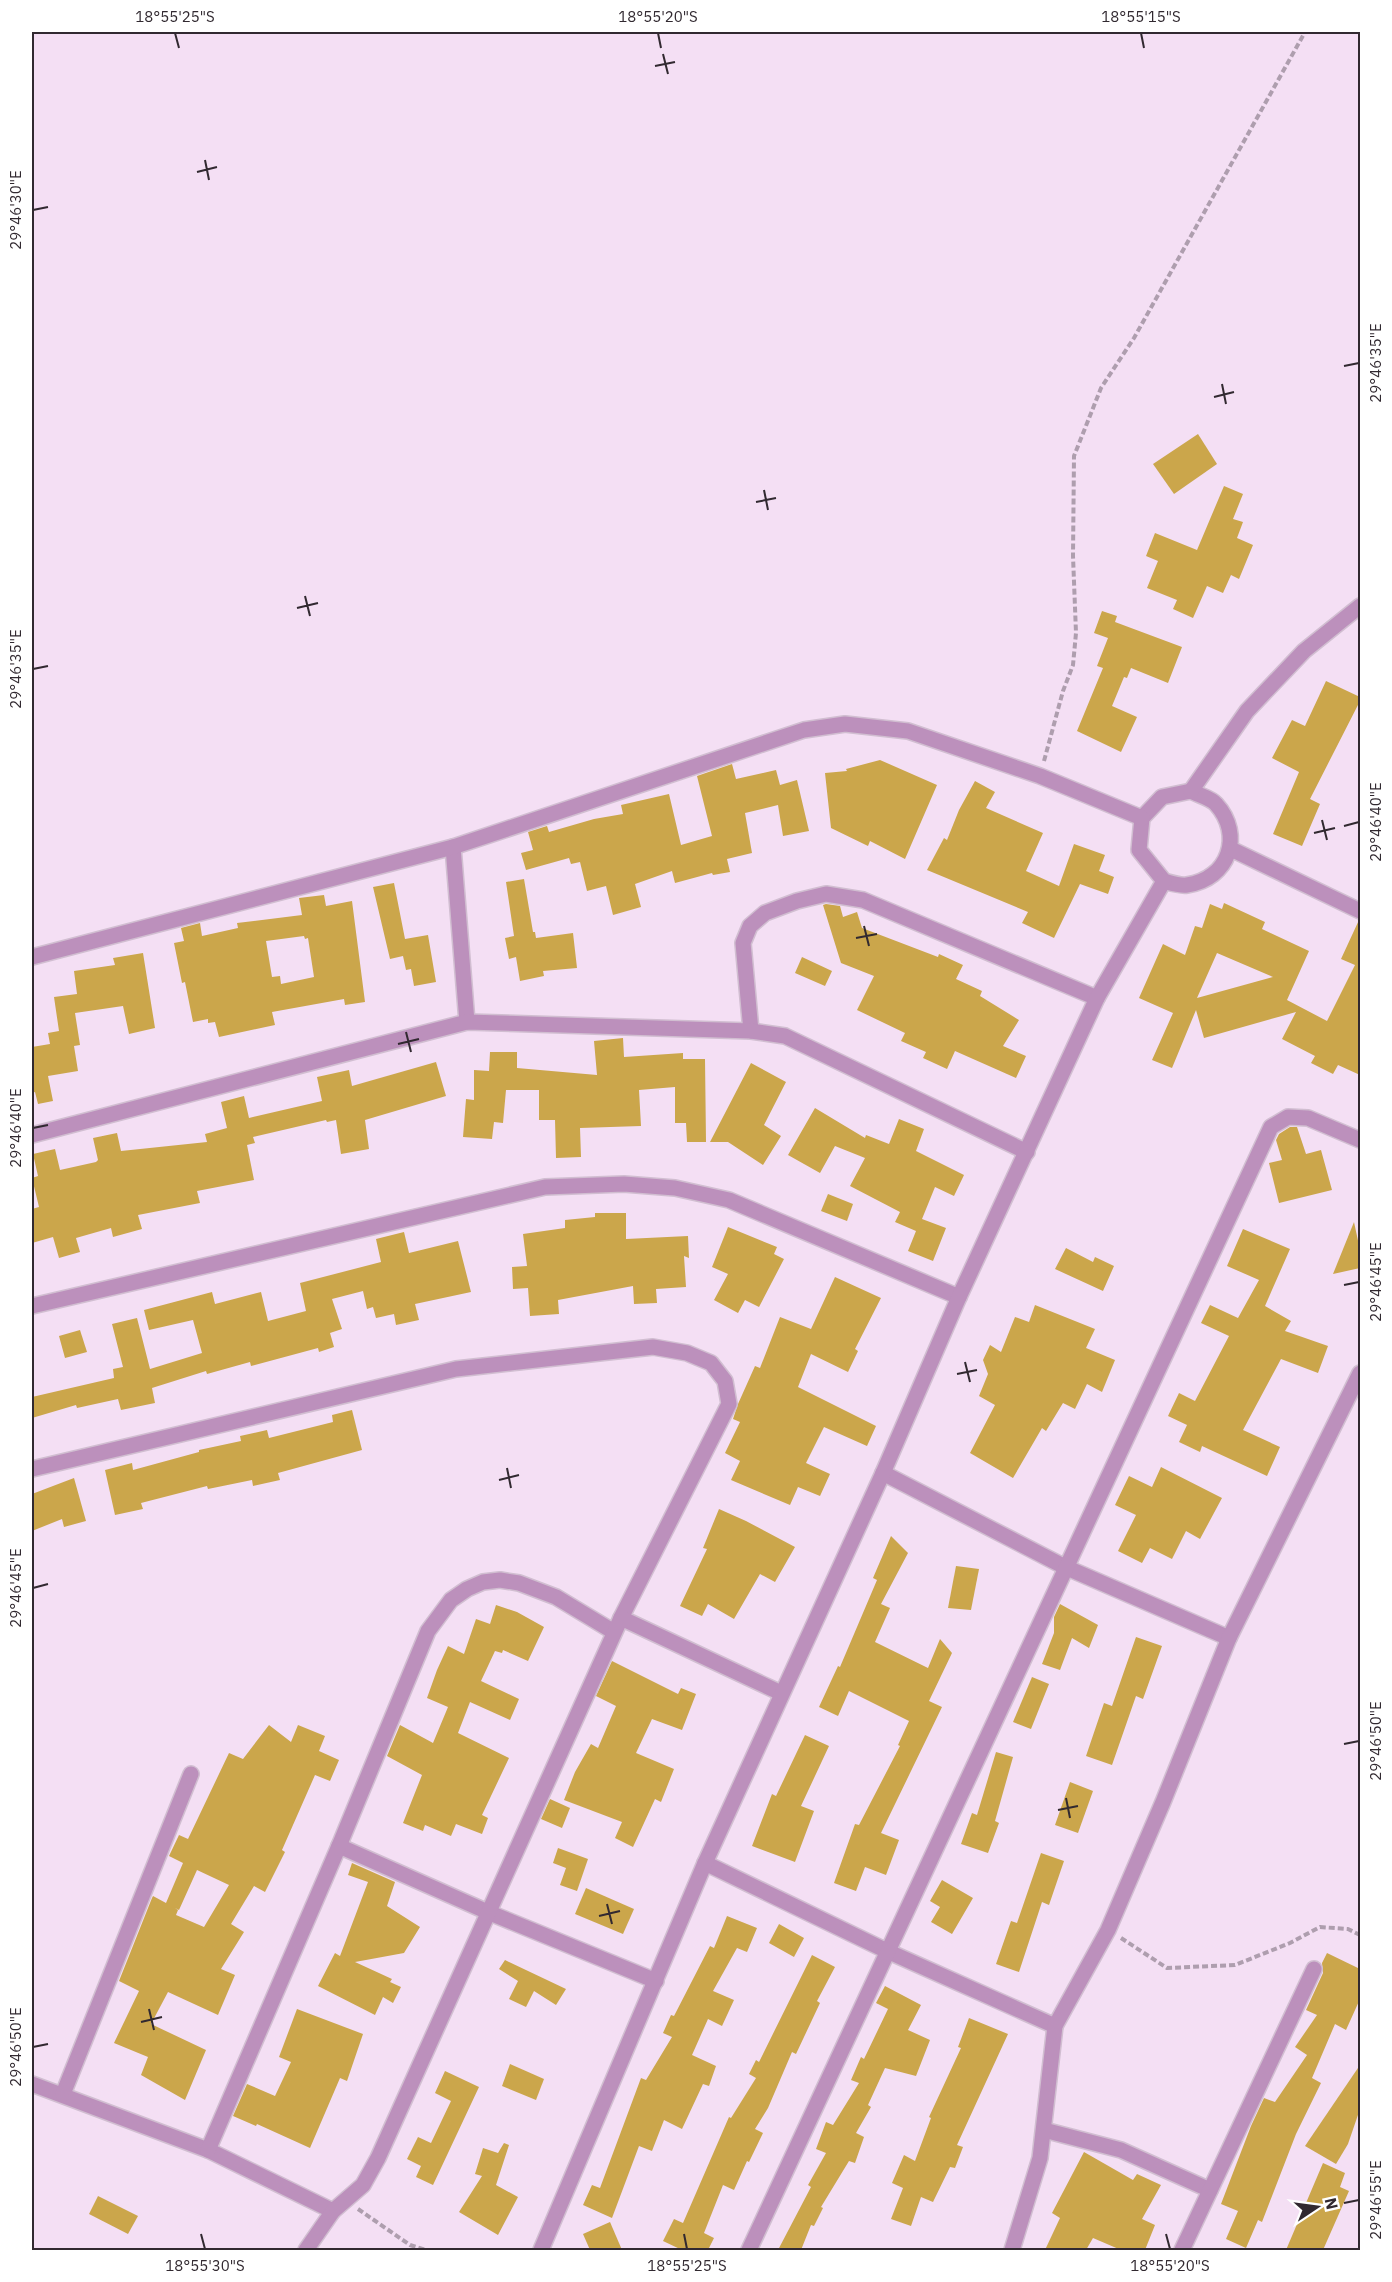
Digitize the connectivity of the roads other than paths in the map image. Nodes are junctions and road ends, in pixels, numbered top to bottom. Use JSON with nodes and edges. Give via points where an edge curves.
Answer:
{"nodes":[{"id":1,"x":1360,"y":606,"type":"edge"},
{"id":2,"x":1191,"y":791,"type":"junction"},
{"id":3,"x":1142,"y":818,"type":"junction"},
{"id":4,"x":453,"y":847,"type":"junction"},
{"id":5,"x":1231,"y":849,"type":"junction"},
{"id":6,"x":1164,"y":881,"type":"junction"},
{"id":7,"x":1360,"y":911,"type":"edge"},
{"id":8,"x":32,"y":957,"type":"edge"},
{"id":9,"x":1097,"y":998,"type":"junction"},
{"id":10,"x":467,"y":1022,"type":"junction"},
{"id":11,"x":751,"y":1031,"type":"junction"},
{"id":12,"x":32,"y":1135,"type":"edge"},
{"id":13,"x":1360,"y":1140,"type":"edge"},
{"id":14,"x":1027,"y":1152,"type":"junction"},
{"id":15,"x":959,"y":1297,"type":"junction"},
{"id":16,"x":32,"y":1306,"type":"edge"},
{"id":17,"x":1360,"y":1373,"type":"edge"},
{"id":18,"x":32,"y":1469,"type":"edge"},
{"id":19,"x":883,"y":1473,"type":"junction"},
{"id":20,"x":1065,"y":1567,"type":"junction"},
{"id":21,"x":621,"y":1618,"type":"junction"},
{"id":22,"x":614,"y":1632,"type":"junction"},
{"id":23,"x":1228,"y":1638,"type":"junction"},
{"id":24,"x":782,"y":1693,"type":"junction"},
{"id":25,"x":191,"y":1774,"type":"dead end"},
{"id":26,"x":339,"y":1846,"type":"junction"},
{"id":27,"x":705,"y":1863,"type":"junction"},
{"id":28,"x":490,"y":1912,"type":"junction"},
{"id":29,"x":887,"y":1951,"type":"junction"},
{"id":30,"x":1314,"y":1969,"type":"dead end"},
{"id":31,"x":656,"y":1981,"type":"junction"},
{"id":32,"x":1055,"y":2026,"type":"junction"},
{"id":33,"x":32,"y":2084,"type":"edge"},
{"id":34,"x":63,"y":2094,"type":"junction"},
{"id":35,"x":1044,"y":2130,"type":"junction"},
{"id":36,"x":208,"y":2150,"type":"junction"},
{"id":37,"x":1210,"y":2190,"type":"junction"},
{"id":38,"x":333,"y":2211,"type":"junction"},
{"id":39,"x":306,"y":2250,"type":"edge"},
{"id":40,"x":541,"y":2250,"type":"edge"},
{"id":41,"x":748,"y":2250,"type":"edge"},
{"id":42,"x":1012,"y":2250,"type":"edge"},
{"id":43,"x":1182,"y":2250,"type":"edge"}],
"edges":[{"from":1,"to":2,"type":"street","via":[[1304,651],[1247,711]]},
{"from":2,"to":3,"type":"street","via":[[1162,797]]},
{"from":2,"to":5,"type":"street","via":[[1215,802],[1220,809],[1229,823]]},
{"from":3,"to":4,"type":"street","via":[[1040,776],[908,731],[845,724],[804,730]]},
{"from":3,"to":6,"type":"street","via":[[1139,850]]},
{"from":4,"to":8,"type":"street"},
{"from":4,"to":10,"type":"street"},
{"from":5,"to":6,"type":"street","via":[[1214,875],[1186,886]]},
{"from":5,"to":7,"type":"street"},
{"from":6,"to":9,"type":"street"},
{"from":9,"to":11,"type":"street","via":[[863,900],[826,894],[765,913],[750,926],[743,943]]},
{"from":9,"to":14,"type":"street"},
{"from":10,"to":11,"type":"street"},
{"from":10,"to":12,"type":"street"},
{"from":11,"to":14,"type":"street","via":[[786,1036]]},
{"from":13,"to":20,"type":"street","via":[[1308,1118],[1288,1118],[1271,1127]]},
{"from":14,"to":15,"type":"street"},
{"from":15,"to":16,"type":"street","via":[[729,1200],[675,1188],[624,1184],[534,1190]]},
{"from":15,"to":19,"type":"street"},
{"from":17,"to":23,"type":"street"},
{"from":18,"to":21,"type":"street","via":[[456,1369],[653,1347],[687,1353],[711,1363],[725,1381],[729,1404]]},
{"from":19,"to":20,"type":"street"},
{"from":19,"to":24,"type":"street"},
{"from":20,"to":23,"type":"street"},
{"from":20,"to":29,"type":"street"},
{"from":21,"to":22,"type":"street"},
{"from":21,"to":24,"type":"street"},
{"from":22,"to":26,"type":"street","via":[[556,1597],[519,1583],[483,1582],[451,1600],[428,1631]]},
{"from":22,"to":28,"type":"street"},
{"from":23,"to":32,"type":"street","via":[[1108,1930]]},
{"from":24,"to":27,"type":"street"},
{"from":25,"to":34,"type":"street"},
{"from":26,"to":28,"type":"street"},
{"from":26,"to":36,"type":"street"},
{"from":27,"to":29,"type":"street"},
{"from":27,"to":31,"type":"street"},
{"from":28,"to":31,"type":"street"},
{"from":28,"to":38,"type":"street","via":[[378,2158],[363,2185]]},
{"from":29,"to":32,"type":"street"},
{"from":29,"to":41,"type":"street"},
{"from":30,"to":37,"type":"street"},
{"from":31,"to":40,"type":"street"},
{"from":32,"to":35,"type":"street"},
{"from":33,"to":34,"type":"street"},
{"from":34,"to":36,"type":"street"},
{"from":35,"to":37,"type":"street","via":[[1121,2150]]},
{"from":35,"to":42,"type":"street","via":[[1040,2158]]},
{"from":36,"to":38,"type":"street"},
{"from":37,"to":43,"type":"street"},
{"from":38,"to":39,"type":"street"}]}
